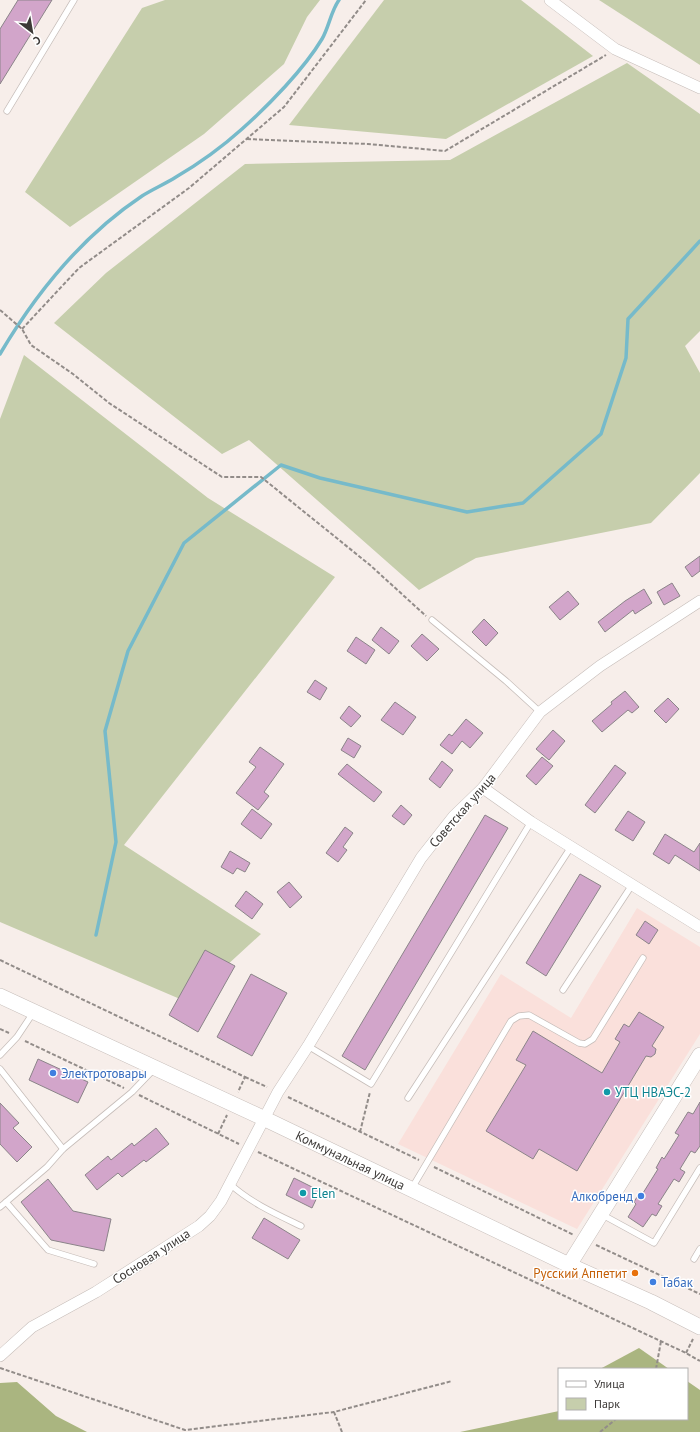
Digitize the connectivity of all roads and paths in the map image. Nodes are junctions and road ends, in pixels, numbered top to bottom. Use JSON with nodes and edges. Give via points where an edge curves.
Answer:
{"nodes":[{"id":1,"x":74,"y":0,"type":"edge"},
{"id":2,"x":366,"y":0,"type":"edge"},
{"id":3,"x":550,"y":0,"type":"edge"},
{"id":4,"x":616,"y":49,"type":"junction"},
{"id":5,"x":700,"y":88,"type":"edge"},
{"id":6,"x":7,"y":111,"type":"dead end"},
{"id":7,"x":246,"y":139,"type":"junction"},
{"id":8,"x":0,"y":310,"type":"edge"},
{"id":9,"x":22,"y":329,"type":"junction"},
{"id":10,"x":700,"y":601,"type":"edge"},
{"id":11,"x":432,"y":620,"type":"joint"},
{"id":12,"x":540,"y":712,"type":"junction"},
{"id":13,"x":483,"y":788,"type":"junction"},
{"id":14,"x":531,"y":822,"type":"junction"},
{"id":15,"x":571,"y":847,"type":"junction"},
{"id":16,"x":632,"y":884,"type":"junction"},
{"id":17,"x":700,"y":927,"type":"edge"},
{"id":18,"x":642,"y":958,"type":"dead end"},
{"id":19,"x":0,"y":960,"type":"edge"},
{"id":20,"x":564,"y":990,"type":"dead end"},
{"id":21,"x":0,"y":996,"type":"edge"},
{"id":22,"x":34,"y":1012,"type":"junction"},
{"id":23,"x":0,"y":1029,"type":"edge"},
{"id":24,"x":17,"y":1037,"type":"junction"},
{"id":25,"x":308,"y":1046,"type":"junction"},
{"id":26,"x":0,"y":1055,"type":"edge"},
{"id":27,"x":700,"y":1055,"type":"edge"},
{"id":28,"x":155,"y":1068,"type":"junction"},
{"id":29,"x":0,"y":1069,"type":"edge"},
{"id":30,"x":245,"y":1077,"type":"junction"},
{"id":31,"x":371,"y":1084,"type":"junction"},
{"id":32,"x":132,"y":1092,"type":"junction"},
{"id":33,"x":278,"y":1092,"type":"junction"},
{"id":34,"x":408,"y":1098,"type":"dead end"},
{"id":35,"x":232,"y":1104,"type":"junction"},
{"id":36,"x":263,"y":1118,"type":"junction"},
{"id":37,"x":360,"y":1132,"type":"junction"},
{"id":38,"x":218,"y":1134,"type":"junction"},
{"id":39,"x":249,"y":1148,"type":"junction"},
{"id":40,"x":63,"y":1149,"type":"junction"},
{"id":41,"x":425,"y":1163,"type":"dead end"},
{"id":42,"x":432,"y":1167,"type":"dead end"},
{"id":43,"x":700,"y":1168,"type":"edge"},
{"id":44,"x":230,"y":1184,"type":"junction"},
{"id":45,"x":410,"y":1190,"type":"junction"},
{"id":46,"x":6,"y":1202,"type":"junction"},
{"id":47,"x":0,"y":1207,"type":"edge"},
{"id":48,"x":601,"y":1214,"type":"junction"},
{"id":49,"x":301,"y":1226,"type":"dead end"},
{"id":50,"x":584,"y":1239,"type":"junction"},
{"id":51,"x":700,"y":1249,"type":"edge"},
{"id":52,"x":694,"y":1259,"type":"dead end"},
{"id":53,"x":94,"y":1264,"type":"dead end"},
{"id":54,"x":569,"y":1265,"type":"junction"},
{"id":55,"x":700,"y":1294,"type":"edge"},
{"id":56,"x":696,"y":1333,"type":"edge"},
{"id":57,"x":661,"y":1341,"type":"junction"},
{"id":58,"x":686,"y":1353,"type":"junction"},
{"id":59,"x":0,"y":1356,"type":"edge"},
{"id":60,"x":700,"y":1361,"type":"edge"},
{"id":61,"x":0,"y":1368,"type":"edge"},
{"id":62,"x":656,"y":1368,"type":"edge"},
{"id":63,"x":452,"y":1381,"type":"dead end"},
{"id":64,"x":334,"y":1412,"type":"junction"},
{"id":65,"x":615,"y":1420,"type":"edge"},
{"id":66,"x":185,"y":1431,"type":"edge"},
{"id":67,"x":342,"y":1432,"type":"edge"},
{"id":68,"x":600,"y":1432,"type":"edge"}],
"edges":[{"from":1,"to":6,"type":"lane"},
{"from":2,"to":7,"type":"path","via":[[284,107]]},
{"from":3,"to":4,"type":"street"},
{"from":4,"to":5,"type":"street"},
{"from":4,"to":7,"type":"path","via":[[445,151],[368,144]]},
{"from":7,"to":9,"type":"path","via":[[189,188],[79,268]]},
{"from":8,"to":9,"type":"path"},
{"from":9,"to":11,"type":"path","via":[[31,345],[109,403],[222,477],[261,476],[370,565]]},
{"from":10,"to":12,"type":"street","name":"Советская улица","via":[[600,666]]},
{"from":11,"to":12,"type":"lane"},
{"from":12,"to":13,"type":"street","name":"Советская улица"},
{"from":13,"to":14,"type":"street"},
{"from":13,"to":25,"type":"street","name":"Советская улица","via":[[454,816],[421,858]]},
{"from":14,"to":15,"type":"street"},
{"from":14,"to":31,"type":"lane"},
{"from":15,"to":16,"type":"street"},
{"from":15,"to":34,"type":"lane"},
{"from":16,"to":17,"type":"street"},
{"from":16,"to":20,"type":"lane"},
{"from":18,"to":45,"type":"lane","via":[[593,1039],[585,1044],[529,1015],[519,1016],[511,1021]]},
{"from":19,"to":30,"type":"path"},
{"from":21,"to":22,"type":"street","name":"Коммунальная улица"},
{"from":22,"to":24,"type":"lane"},
{"from":22,"to":28,"type":"street","name":"Коммунальная улица"},
{"from":23,"to":24,"type":"path"},
{"from":24,"to":26,"type":"lane"},
{"from":24,"to":32,"type":"path"},
{"from":25,"to":31,"type":"lane"},
{"from":25,"to":33,"type":"street","name":"Советская улица"},
{"from":27,"to":48,"type":"street"},
{"from":28,"to":32,"type":"lane"},
{"from":28,"to":35,"type":"street","name":"Коммунальная улица"},
{"from":29,"to":40,"type":"lane"},
{"from":30,"to":33,"type":"path"},
{"from":30,"to":35,"type":"path"},
{"from":31,"to":37,"type":"path"},
{"from":32,"to":38,"type":"path"},
{"from":32,"to":40,"type":"lane"},
{"from":33,"to":36,"type":"street","name":"Советская улица"},
{"from":33,"to":37,"type":"path"},
{"from":35,"to":36,"type":"street","name":"Коммунальная улица"},
{"from":35,"to":38,"type":"path"},
{"from":36,"to":39,"type":"street","name":"Сосновая улица"},
{"from":36,"to":45,"type":"street","name":"Коммунальная улица"},
{"from":37,"to":41,"type":"path"},
{"from":38,"to":39,"type":"path"},
{"from":39,"to":44,"type":"street","name":"Сосновая улица"},
{"from":39,"to":57,"type":"path"},
{"from":40,"to":46,"type":"lane","via":[[47,1167]]},
{"from":42,"to":50,"type":"path"},
{"from":43,"to":48,"type":"lane","via":[[654,1243]]},
{"from":44,"to":49,"type":"lane","via":[[238,1192],[272,1213]]},
{"from":44,"to":59,"type":"street","name":"Сосновая улица","via":[[214,1211],[199,1226],[96,1292],[32,1327]]},
{"from":45,"to":54,"type":"street","name":"Коммунальная улица"},
{"from":46,"to":47,"type":"lane"},
{"from":46,"to":53,"type":"lane","via":[[48,1250]]},
{"from":48,"to":50,"type":"street"},
{"from":50,"to":54,"type":"street"},
{"from":50,"to":55,"type":"path"},
{"from":51,"to":52,"type":"lane"},
{"from":54,"to":56,"type":"street","name":"Коммунальная улица","via":[[651,1302]]},
{"from":56,"to":58,"type":"path"},
{"from":57,"to":58,"type":"path"},
{"from":57,"to":62,"type":"path"},
{"from":58,"to":60,"type":"path"},
{"from":61,"to":66,"type":"path"},
{"from":63,"to":64,"type":"path"},
{"from":64,"to":66,"type":"path"},
{"from":64,"to":67,"type":"path"},
{"from":65,"to":68,"type":"path"}]}
